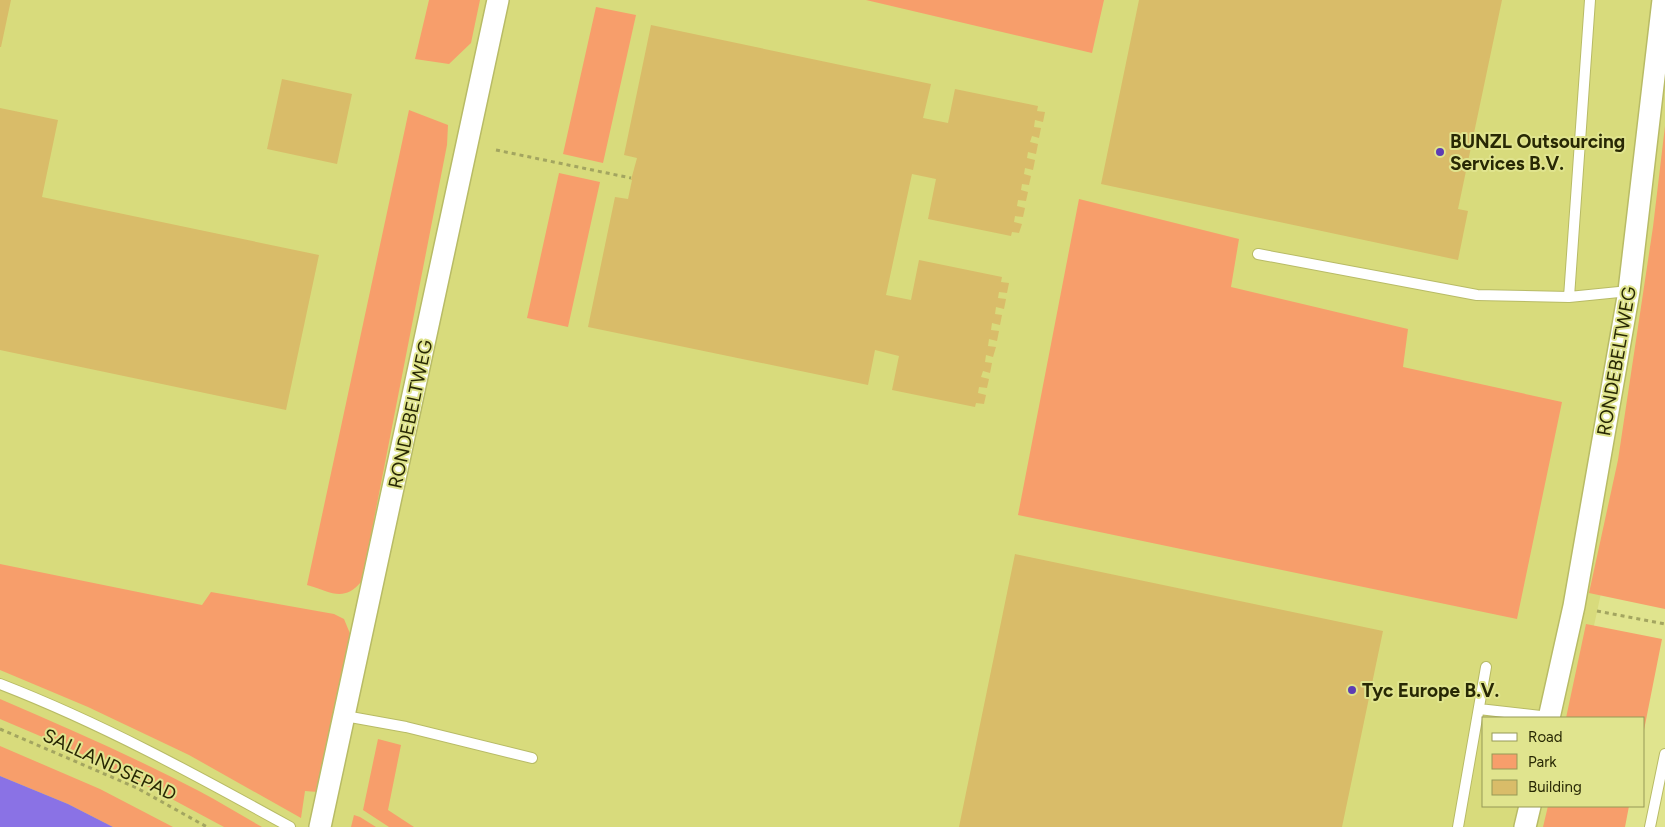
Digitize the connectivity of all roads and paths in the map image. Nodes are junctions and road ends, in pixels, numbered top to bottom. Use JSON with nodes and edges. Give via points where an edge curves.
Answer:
{"nodes":[{"id":1,"x":498,"y":0,"type":"edge"},
{"id":2,"x":1590,"y":0,"type":"edge"},
{"id":3,"x":1663,"y":0,"type":"edge"},
{"id":4,"x":496,"y":150,"type":"dead end"},
{"id":5,"x":632,"y":178,"type":"dead end"},
{"id":6,"x":1258,"y":254,"type":"dead end"},
{"id":7,"x":1629,"y":291,"type":"junction"},
{"id":8,"x":1569,"y":297,"type":"junction"},
{"id":9,"x":1574,"y":606,"type":"junction"},
{"id":10,"x":1665,"y":624,"type":"edge"},
{"id":11,"x":1486,"y":667,"type":"dead end"},
{"id":12,"x":0,"y":684,"type":"edge"},
{"id":13,"x":1479,"y":709,"type":"junction"},
{"id":14,"x":345,"y":716,"type":"junction"},
{"id":15,"x":1541,"y":717,"type":"edge"},
{"id":16,"x":1549,"y":717,"type":"edge"},
{"id":17,"x":0,"y":729,"type":"edge"},
{"id":18,"x":1665,"y":754,"type":"edge"},
{"id":19,"x":532,"y":758,"type":"dead end"},
{"id":20,"x":1530,"y":807,"type":"edge"},
{"id":21,"x":207,"y":827,"type":"edge"},
{"id":22,"x":290,"y":827,"type":"edge"},
{"id":23,"x":320,"y":827,"type":"edge"},
{"id":24,"x":1458,"y":827,"type":"edge"},
{"id":25,"x":1525,"y":827,"type":"edge"},
{"id":26,"x":1650,"y":827,"type":"edge"}],
"edges":[{"from":1,"to":14,"type":"street","name":"RONDEBELTWEG"},
{"from":2,"to":8,"type":"lane"},
{"from":3,"to":7,"type":"street","name":"RONDEBELTWEG"},
{"from":4,"to":5,"type":"path"},
{"from":6,"to":8,"type":"lane","via":[[1477,295]]},
{"from":7,"to":8,"type":"lane"},
{"from":7,"to":9,"type":"street","name":"RONDEBELTWEG"},
{"from":9,"to":10,"type":"path"},
{"from":9,"to":16,"type":"street","name":"RONDEBELTWEG"},
{"from":11,"to":13,"type":"lane"},
{"from":12,"to":22,"type":"lane","via":[[152,752]]},
{"from":13,"to":15,"type":"lane"},
{"from":13,"to":24,"type":"lane"},
{"from":14,"to":19,"type":"lane","via":[[406,727]]},
{"from":14,"to":23,"type":"street","name":"RONDEBELTWEG"},
{"from":17,"to":21,"type":"path","name":"SALLANDSEPAD","via":[[136,788]]},
{"from":18,"to":26,"type":"lane"},
{"from":20,"to":25,"type":"street"}]}
